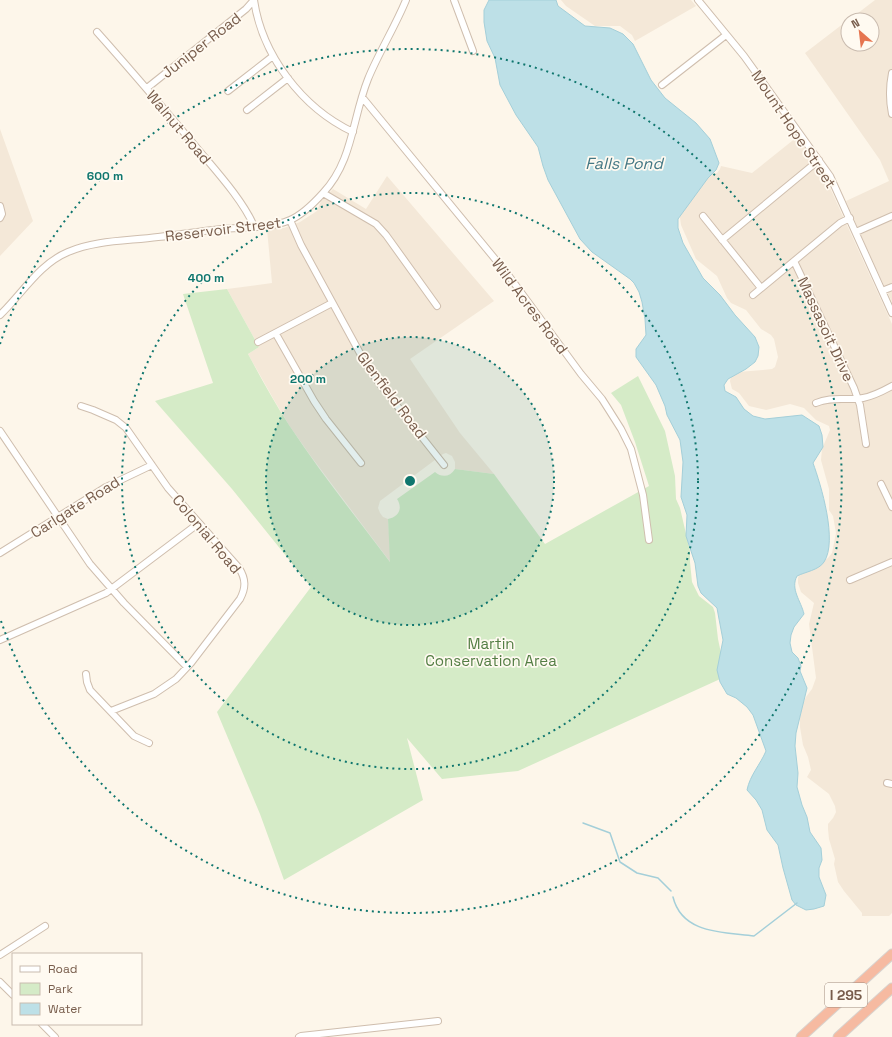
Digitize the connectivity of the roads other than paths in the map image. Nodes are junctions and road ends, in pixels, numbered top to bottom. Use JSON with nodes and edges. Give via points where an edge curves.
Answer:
{"nodes":[{"id":1,"x":254,"y":0,"type":"edge"},
{"id":2,"x":406,"y":0,"type":"edge"},
{"id":3,"x":454,"y":0,"type":"edge"},
{"id":4,"x":698,"y":0,"type":"edge"},
{"id":5,"x":97,"y":32,"type":"dead end"},
{"id":6,"x":726,"y":35,"type":"junction"},
{"id":7,"x":473,"y":51,"type":"dead end"},
{"id":8,"x":273,"y":56,"type":"junction"},
{"id":9,"x":892,"y":73,"type":"edge"},
{"id":10,"x":288,"y":78,"type":"junction"},
{"id":11,"x":662,"y":85,"type":"dead end"},
{"id":12,"x":147,"y":88,"type":"junction"},
{"id":13,"x":228,"y":91,"type":"dead end"},
{"id":14,"x":362,"y":97,"type":"junction"},
{"id":15,"x":247,"y":110,"type":"dead end"},
{"id":16,"x":892,"y":114,"type":"edge"},
{"id":17,"x":353,"y":132,"type":"junction"},
{"id":18,"x":819,"y":160,"type":"junction"},
{"id":19,"x":323,"y":193,"type":"junction"},
{"id":20,"x":0,"y":206,"type":"edge"},
{"id":21,"x":704,"y":216,"type":"dead end"},
{"id":22,"x":892,"y":216,"type":"edge"},
{"id":23,"x":0,"y":218,"type":"edge"},
{"id":24,"x":850,"y":218,"type":"junction"},
{"id":25,"x":290,"y":220,"type":"junction"},
{"id":26,"x":254,"y":226,"type":"junction"},
{"id":27,"x":856,"y":232,"type":"junction"},
{"id":28,"x":722,"y":240,"type":"junction"},
{"id":29,"x":794,"y":261,"type":"junction"},
{"id":30,"x":892,"y":287,"type":"edge"},
{"id":31,"x":762,"y":288,"type":"junction"},
{"id":32,"x":882,"y":291,"type":"junction"},
{"id":33,"x":754,"y":295,"type":"dead end"},
{"id":34,"x":332,"y":303,"type":"junction"},
{"id":35,"x":437,"y":306,"type":"dead end"},
{"id":36,"x":892,"y":313,"type":"edge"},
{"id":37,"x":0,"y":315,"type":"edge"},
{"id":38,"x":276,"y":334,"type":"junction"},
{"id":39,"x":258,"y":342,"type":"dead end"},
{"id":40,"x":892,"y":386,"type":"edge"},
{"id":41,"x":858,"y":398,"type":"junction"},
{"id":42,"x":816,"y":403,"type":"dead end"},
{"id":43,"x":81,"y":406,"type":"dead end"},
{"id":44,"x":0,"y":431,"type":"edge"},
{"id":45,"x":866,"y":444,"type":"dead end"},
{"id":46,"x":362,"y":463,"type":"dead end"},
{"id":47,"x":152,"y":465,"type":"junction"},
{"id":48,"x":444,"y":465,"type":"dead end"},
{"id":49,"x":881,"y":484,"type":"dead end"},
{"id":50,"x":892,"y":507,"type":"edge"},
{"id":51,"x":57,"y":518,"type":"junction"},
{"id":52,"x":199,"y":523,"type":"junction"},
{"id":53,"x":649,"y":540,"type":"dead end"},
{"id":54,"x":0,"y":553,"type":"edge"},
{"id":55,"x":892,"y":562,"type":"edge"},
{"id":56,"x":850,"y":580,"type":"dead end"},
{"id":57,"x":111,"y":589,"type":"junction"},
{"id":58,"x":0,"y":640,"type":"edge"},
{"id":59,"x":187,"y":668,"type":"junction"},
{"id":60,"x":86,"y":674,"type":"dead end"},
{"id":61,"x":111,"y":711,"type":"junction"},
{"id":62,"x":149,"y":743,"type":"dead end"},
{"id":63,"x":45,"y":926,"type":"dead end"},
{"id":64,"x":892,"y":954,"type":"edge"},
{"id":65,"x":0,"y":955,"type":"edge"},
{"id":66,"x":0,"y":982,"type":"edge"},
{"id":67,"x":892,"y":988,"type":"edge"},
{"id":68,"x":12,"y":994,"type":"edge"},
{"id":69,"x":438,"y":1021,"type":"dead end"},
{"id":70,"x":43,"y":1025,"type":"edge"},
{"id":71,"x":55,"y":1037,"type":"edge"},
{"id":72,"x":299,"y":1037,"type":"edge"},
{"id":73,"x":801,"y":1037,"type":"edge"},
{"id":74,"x":838,"y":1037,"type":"edge"}],
"edges":[{"from":1,"to":8,"type":"street","via":[[259,23]]},
{"from":1,"to":12,"type":"street","name":"Juniper Road"},
{"from":2,"to":14,"type":"street","name":"Reservoir Street","via":[[376,60]]},
{"from":3,"to":7,"type":"street"},
{"from":4,"to":6,"type":"street","name":"Mount Hope Street"},
{"from":5,"to":12,"type":"street","name":"Walnut Road"},
{"from":6,"to":11,"type":"street"},
{"from":6,"to":18,"type":"street","name":"Mount Hope Street"},
{"from":8,"to":10,"type":"street"},
{"from":8,"to":13,"type":"street"},
{"from":9,"to":16,"type":"street","via":[[889,102]]},
{"from":10,"to":15,"type":"street"},
{"from":10,"to":17,"type":"street","via":[[323,113]]},
{"from":12,"to":26,"type":"street","name":"Walnut Road","via":[[244,207]]},
{"from":14,"to":17,"type":"street","name":"Reservoir Street"},
{"from":14,"to":53,"type":"street","name":"Wild Acres Road","via":[[509,276],[602,399],[631,449],[643,495]]},
{"from":17,"to":19,"type":"street","name":"Reservoir Street","via":[[343,164]]},
{"from":18,"to":24,"type":"street","name":"Mount Hope Street","via":[[830,176]]},
{"from":18,"to":28,"type":"street"},
{"from":19,"to":25,"type":"street","name":"Reservoir Street"},
{"from":19,"to":35,"type":"street","via":[[376,224]]},
{"from":20,"to":23,"type":"street"},
{"from":21,"to":28,"type":"street"},
{"from":22,"to":27,"type":"street"},
{"from":24,"to":27,"type":"street","name":"Mount Hope Street"},
{"from":24,"to":29,"type":"street"},
{"from":25,"to":26,"type":"street","name":"Reservoir Street"},
{"from":25,"to":34,"type":"street","name":"Glenfield Road"},
{"from":26,"to":37,"type":"street","name":"Reservoir Street","via":[[95,244],[76,249],[46,266]]},
{"from":27,"to":32,"type":"street","name":"Mount Hope Street"},
{"from":28,"to":31,"type":"street"},
{"from":29,"to":31,"type":"street"},
{"from":29,"to":41,"type":"street","name":"Massasoit Drive"},
{"from":30,"to":32,"type":"street"},
{"from":31,"to":33,"type":"street"},
{"from":32,"to":36,"type":"street","name":"Mount Hope Street"},
{"from":34,"to":38,"type":"street"},
{"from":34,"to":48,"type":"street","name":"Glenfield Road","via":[[383,388]]},
{"from":38,"to":39,"type":"street"},
{"from":38,"to":46,"type":"street","via":[[326,419]]},
{"from":40,"to":41,"type":"street"},
{"from":41,"to":42,"type":"street","via":[[830,399]]},
{"from":41,"to":45,"type":"street","name":"Massasoit Drive"},
{"from":43,"to":47,"type":"street","name":"Colonial Road","via":[[116,420],[126,428]]},
{"from":44,"to":51,"type":"street"},
{"from":47,"to":51,"type":"street","name":"Carlgate Road","via":[[106,487]]},
{"from":47,"to":52,"type":"street","name":"Colonial Road","via":[[168,488]]},
{"from":49,"to":50,"type":"street"},
{"from":51,"to":54,"type":"street","name":"Carlgate Road"},
{"from":51,"to":57,"type":"street","via":[[85,559]]},
{"from":52,"to":57,"type":"street"},
{"from":52,"to":59,"type":"street","name":"Colonial Road","via":[[239,568],[245,585],[240,599]]},
{"from":55,"to":56,"type":"street"},
{"from":57,"to":58,"type":"street"},
{"from":57,"to":59,"type":"street"},
{"from":59,"to":61,"type":"street","name":"Colonial Road","via":[[159,692]]},
{"from":60,"to":61,"type":"street","via":[[90,690]]},
{"from":61,"to":62,"type":"street","via":[[134,736]]},
{"from":63,"to":65,"type":"street"},
{"from":64,"to":73,"type":"highway","number":"I 295"},
{"from":66,"to":68,"type":"street"},
{"from":67,"to":74,"type":"highway","number":"I 295"},
{"from":69,"to":72,"type":"street"},
{"from":70,"to":71,"type":"street"}]}
